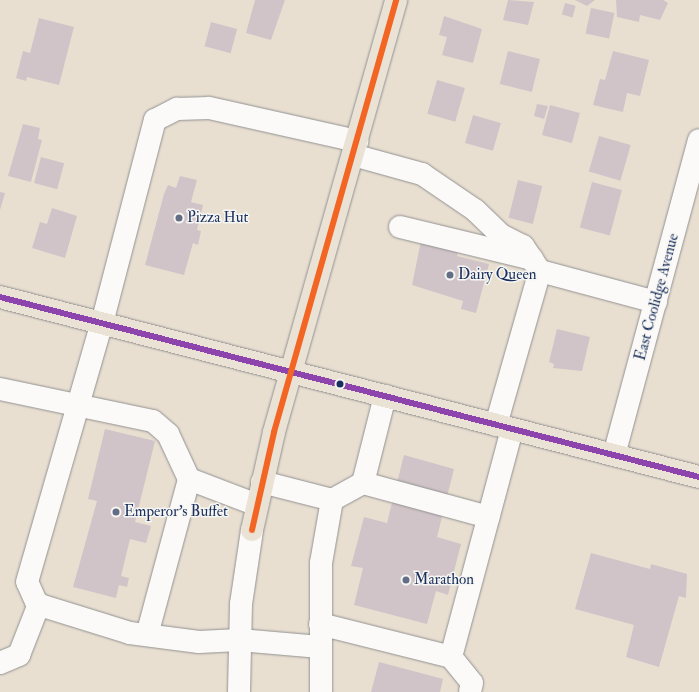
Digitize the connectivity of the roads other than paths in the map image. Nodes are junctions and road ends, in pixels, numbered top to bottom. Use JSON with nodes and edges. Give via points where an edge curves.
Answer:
{"nodes":[{"id":1,"x":396,"y":0,"type":"edge"},
{"id":2,"x":699,"y":140,"type":"edge"},
{"id":3,"x":355,"y":148,"type":"junction"},
{"id":4,"x":400,"y":227,"type":"dead end"},
{"id":5,"x":536,"y":265,"type":"junction"},
{"id":6,"x":0,"y":297,"type":"edge"},
{"id":7,"x":656,"y":302,"type":"junction"},
{"id":8,"x":102,"y":323,"type":"junction"},
{"id":9,"x":292,"y":372,"type":"junction"},
{"id":10,"x":1,"y":393,"type":"edge"},
{"id":11,"x":385,"y":396,"type":"junction"},
{"id":12,"x":76,"y":407,"type":"junction"},
{"id":13,"x":504,"y":427,"type":"junction"},
{"id":14,"x":614,"y":455,"type":"junction"},
{"id":15,"x":699,"y":477,"type":"edge"},
{"id":16,"x":189,"y":479,"type":"junction"},
{"id":17,"x":262,"y":482,"type":"junction"},
{"id":18,"x":362,"y":484,"type":"junction"},
{"id":19,"x":332,"y":500,"type":"junction"},
{"id":20,"x":257,"y":505,"type":"junction"},
{"id":21,"x":488,"y":517,"type":"junction"},
{"id":22,"x":252,"y":530,"type":"joint"},
{"id":23,"x":39,"y":604,"type":"junction"},
{"id":24,"x":320,"y":624,"type":"junction"},
{"id":25,"x":147,"y":635,"type":"junction"},
{"id":26,"x":239,"y":640,"type":"junction"},
{"id":27,"x":320,"y":647,"type":"junction"},
{"id":28,"x":451,"y":657,"type":"junction"},
{"id":29,"x":0,"y":663,"type":"edge"},
{"id":30,"x":239,"y":692,"type":"edge"},
{"id":31,"x":321,"y":692,"type":"edge"},
{"id":32,"x":470,"y":692,"type":"edge"}],
"edges":[{"from":1,"to":3,"type":"main road"},
{"from":2,"to":7,"type":"street","name":"East Coolidge Avenue"},
{"from":3,"to":5,"type":"street","via":[[422,174],[474,210],[502,235],[523,246]]},
{"from":3,"to":8,"type":"street","via":[[209,108],[177,108],[155,120]]},
{"from":3,"to":9,"type":"main road"},
{"from":4,"to":5,"type":"street"},
{"from":5,"to":7,"type":"street"},
{"from":5,"to":13,"type":"street"},
{"from":6,"to":8,"type":"main road"},
{"from":7,"to":14,"type":"street","name":"East Coolidge Avenue"},
{"from":8,"to":9,"type":"main road"},
{"from":8,"to":12,"type":"street"},
{"from":9,"to":11,"type":"main road"},
{"from":9,"to":17,"type":"main road"},
{"from":10,"to":12,"type":"street"},
{"from":11,"to":13,"type":"main road"},
{"from":11,"to":18,"type":"street"},
{"from":12,"to":16,"type":"street","via":[[153,421],[168,434]]},
{"from":12,"to":23,"type":"street","via":[[27,582]]},
{"from":13,"to":14,"type":"main road"},
{"from":13,"to":21,"type":"street"},
{"from":14,"to":15,"type":"main road"},
{"from":16,"to":20,"type":"street"},
{"from":16,"to":25,"type":"street"},
{"from":17,"to":19,"type":"street"},
{"from":17,"to":20,"type":"main road"},
{"from":18,"to":19,"type":"street"},
{"from":18,"to":21,"type":"street"},
{"from":19,"to":24,"type":"street","via":[[321,563]]},
{"from":20,"to":22,"type":"main road"},
{"from":21,"to":28,"type":"street"},
{"from":22,"to":26,"type":"street"},
{"from":23,"to":25,"type":"street"},
{"from":23,"to":29,"type":"street","via":[[19,655]]},
{"from":24,"to":27,"type":"street"},
{"from":24,"to":28,"type":"street"},
{"from":25,"to":26,"type":"street","via":[[199,642]]},
{"from":26,"to":27,"type":"street"},
{"from":26,"to":30,"type":"street"},
{"from":27,"to":31,"type":"street"},
{"from":28,"to":32,"type":"street","via":[[472,683]]}]}
